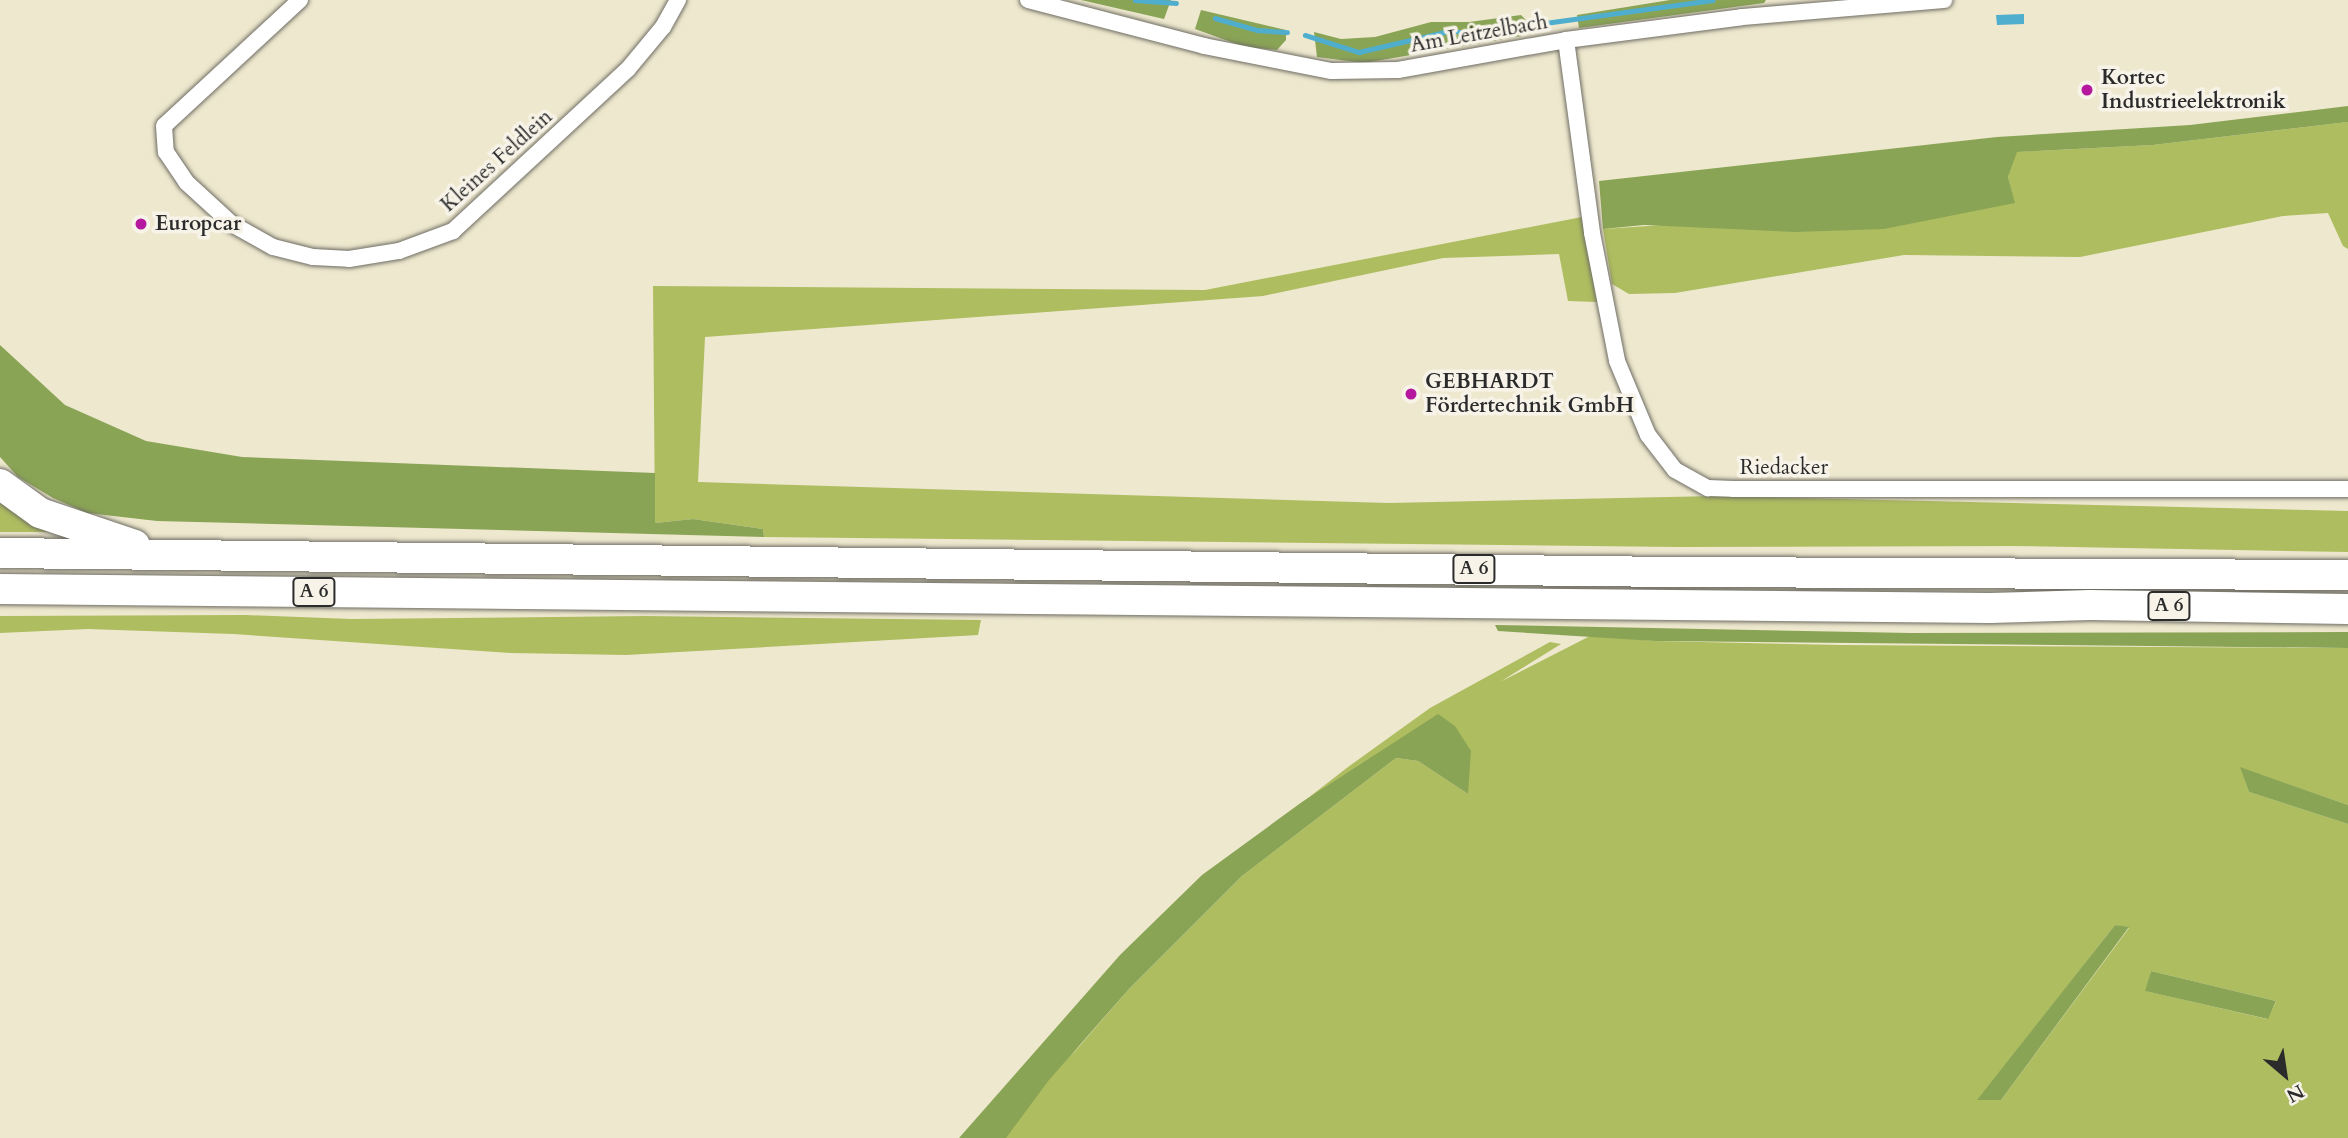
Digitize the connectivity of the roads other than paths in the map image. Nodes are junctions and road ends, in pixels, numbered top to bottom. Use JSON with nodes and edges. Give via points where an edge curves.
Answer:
{"nodes":[{"id":1,"x":300,"y":0,"type":"edge"},
{"id":2,"x":678,"y":0,"type":"edge"},
{"id":3,"x":1028,"y":0,"type":"edge"},
{"id":4,"x":1944,"y":0,"type":"edge"},
{"id":5,"x":1566,"y":40,"type":"junction"},
{"id":6,"x":0,"y":484,"type":"edge"},
{"id":7,"x":2348,"y":489,"type":"edge"},
{"id":8,"x":0,"y":552,"type":"edge"},
{"id":9,"x":166,"y":554,"type":"junction"},
{"id":10,"x":2348,"y":575,"type":"edge"},
{"id":11,"x":0,"y":589,"type":"edge"},
{"id":12,"x":2348,"y":608,"type":"edge"}],
"edges":[{"from":1,"to":2,"type":"street","name":"Kleines Feldlein","via":[[163,126],[166,152],[186,181],[232,224],[273,247],[313,257],[349,259],[399,251],[453,231],[628,69],[663,27]]},
{"from":3,"to":5,"type":"street","name":"Am Leitzelbach","via":[[1204,46],[1332,71],[1398,70]]},
{"from":4,"to":5,"type":"street","name":"Am Leitzelbach","via":[[1742,17]]},
{"from":5,"to":7,"type":"street","name":"Riedacker","via":[[1594,245],[1617,362],[1648,435],[1675,470],[1707,488],[1733,489]]},
{"from":6,"to":9,"type":"highway","via":[[40,513]]},
{"from":8,"to":9,"type":"highway","number":"A 6"},
{"from":9,"to":10,"type":"highway","number":"A 6"},
{"from":11,"to":12,"type":"highway","number":"A 6"}]}
